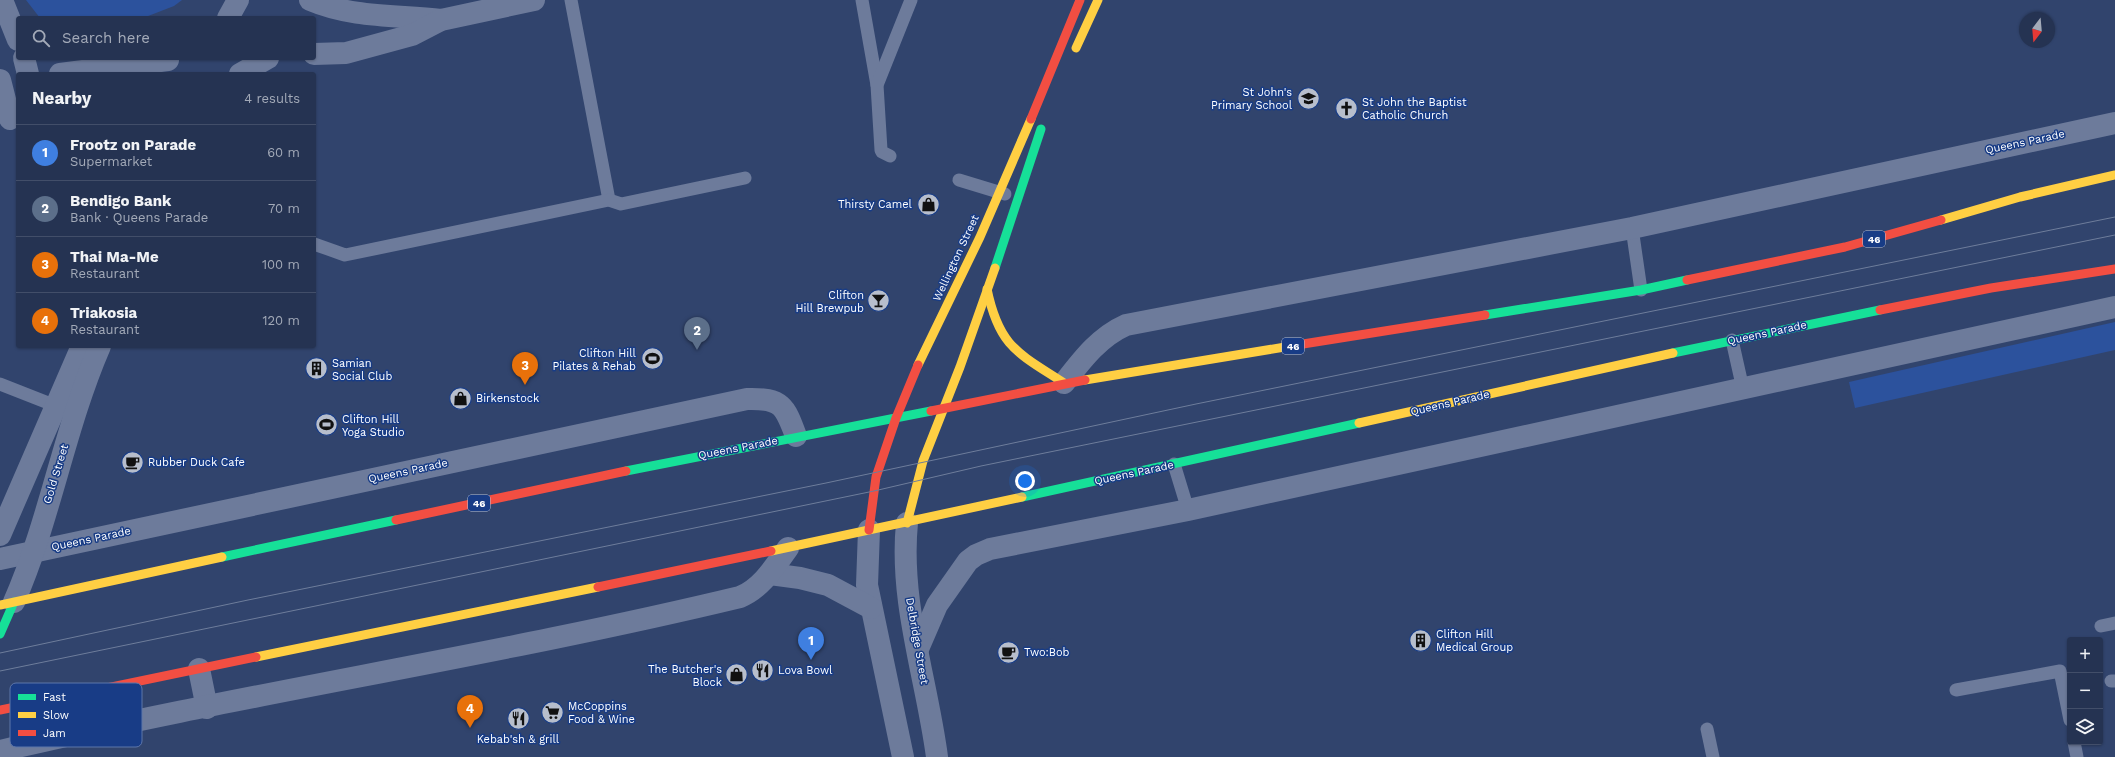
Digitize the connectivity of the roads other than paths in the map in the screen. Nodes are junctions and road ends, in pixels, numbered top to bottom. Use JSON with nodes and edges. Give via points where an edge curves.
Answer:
{"nodes":[{"id":1,"x":2,"y":0,"type":"edge"},
{"id":2,"x":238,"y":0,"type":"edge"},
{"id":3,"x":310,"y":0,"type":"edge"},
{"id":4,"x":534,"y":0,"type":"edge"},
{"id":5,"x":570,"y":0,"type":"edge"},
{"id":6,"x":862,"y":0,"type":"edge"},
{"id":7,"x":910,"y":0,"type":"edge"},
{"id":8,"x":1080,"y":0,"type":"edge"},
{"id":9,"x":1098,"y":0,"type":"edge"},
{"id":10,"x":229,"y":16,"type":"edge"},
{"id":11,"x":312,"y":16,"type":"edge"},
{"id":12,"x":440,"y":20,"type":"junction"},
{"id":13,"x":16,"y":35,"type":"edge"},
{"id":14,"x":316,"y":54,"type":"edge"},
{"id":15,"x":1073,"y":55,"type":"dead end"},
{"id":16,"x":24,"y":60,"type":"edge"},
{"id":17,"x":163,"y":60,"type":"edge"},
{"id":18,"x":168,"y":60,"type":"edge"},
{"id":19,"x":265,"y":60,"type":"edge"},
{"id":20,"x":28,"y":72,"type":"edge"},
{"id":21,"x":75,"y":72,"type":"edge"},
{"id":22,"x":144,"y":72,"type":"edge"},
{"id":23,"x":244,"y":72,"type":"edge"},
{"id":24,"x":5,"y":82,"type":"edge"},
{"id":25,"x":877,"y":85,"type":"junction"},
{"id":26,"x":12,"y":115,"type":"edge"},
{"id":27,"x":1044,"y":121,"type":"dead end"},
{"id":28,"x":2115,"y":123,"type":"edge"},
{"id":29,"x":890,"y":156,"type":"dead end"},
{"id":30,"x":2115,"y":175,"type":"edge"},
{"id":31,"x":745,"y":178,"type":"dead end"},
{"id":32,"x":959,"y":180,"type":"dead end"},
{"id":33,"x":999,"y":192,"type":"junction"},
{"id":34,"x":1018,"y":198,"type":"junction"},
{"id":35,"x":609,"y":200,"type":"junction"},
{"id":36,"x":1632,"y":228,"type":"junction"},
{"id":37,"x":316,"y":245,"type":"edge"},
{"id":38,"x":2115,"y":269,"type":"edge"},
{"id":39,"x":987,"y":288,"type":"junction"},
{"id":40,"x":1641,"y":290,"type":"junction"},
{"id":41,"x":2115,"y":308,"type":"edge"},
{"id":42,"x":1732,"y":340,"type":"junction"},
{"id":43,"x":81,"y":348,"type":"edge"},
{"id":44,"x":99,"y":348,"type":"edge"},
{"id":45,"x":1064,"y":383,"type":"junction"},
{"id":46,"x":0,"y":384,"type":"edge"},
{"id":47,"x":1743,"y":389,"type":"junction"},
{"id":48,"x":56,"y":406,"type":"junction"},
{"id":49,"x":945,"y":408,"type":"junction"},
{"id":50,"x":896,"y":418,"type":"junction"},
{"id":51,"x":796,"y":436,"type":"junction"},
{"id":52,"x":1174,"y":464,"type":"junction"},
{"id":53,"x":1188,"y":510,"type":"junction"},
{"id":54,"x":907,"y":523,"type":"junction"},
{"id":55,"x":869,"y":530,"type":"junction"},
{"id":56,"x":0,"y":535,"type":"edge"},
{"id":57,"x":788,"y":548,"type":"junction"},
{"id":58,"x":33,"y":552,"type":"junction"},
{"id":59,"x":0,"y":559,"type":"edge"},
{"id":60,"x":770,"y":574,"type":"junction"},
{"id":61,"x":7,"y":604,"type":"edge"},
{"id":62,"x":871,"y":608,"type":"junction"},
{"id":63,"x":2115,"y":623,"type":"edge"},
{"id":64,"x":2101,"y":626,"type":"dead end"},
{"id":65,"x":0,"y":634,"type":"edge"},
{"id":66,"x":918,"y":649,"type":"junction"},
{"id":67,"x":199,"y":669,"type":"junction"},
{"id":68,"x":131,"y":683,"type":"edge"},
{"id":69,"x":1956,"y":690,"type":"dead end"},
{"id":70,"x":10,"y":708,"type":"edge"},
{"id":71,"x":207,"y":708,"type":"junction"},
{"id":72,"x":2068,"y":709,"type":"edge"},
{"id":73,"x":0,"y":710,"type":"edge"},
{"id":74,"x":142,"y":722,"type":"edge"},
{"id":75,"x":1707,"y":729,"type":"dead end"},
{"id":76,"x":2075,"y":745,"type":"edge"},
{"id":77,"x":19,"y":747,"type":"edge"},
{"id":78,"x":0,"y":751,"type":"edge"},
{"id":79,"x":903,"y":757,"type":"edge"},
{"id":80,"x":937,"y":757,"type":"edge"},
{"id":81,"x":1713,"y":757,"type":"edge"},
{"id":82,"x":2077,"y":757,"type":"edge"}],
"edges":[{"from":1,"to":13,"type":"street"},
{"from":2,"to":10,"type":"street"},
{"from":3,"to":11,"type":"street"},
{"from":3,"to":12,"type":"street","via":[[356,14]]},
{"from":4,"to":12,"type":"street"},
{"from":5,"to":35,"type":"lane"},
{"from":6,"to":25,"type":"lane"},
{"from":7,"to":25,"type":"lane"},
{"from":8,"to":33,"type":"main road","name":"Wellington Street"},
{"from":9,"to":15,"type":"main road"},
{"from":12,"to":14,"type":"street","via":[[412,35],[346,53]]},
{"from":16,"to":20,"type":"street"},
{"from":17,"to":21,"type":"street"},
{"from":18,"to":22,"type":"street"},
{"from":19,"to":23,"type":"street"},
{"from":24,"to":26,"type":"street"},
{"from":25,"to":29,"type":"lane","via":[[881,150]]},
{"from":27,"to":34,"type":"main road"},
{"from":28,"to":36,"type":"street","name":"Queens Parade"},
{"from":30,"to":40,"type":"main road","name":"Queens Parade","number":"46","via":[[2013,199],[1845,247]]},
{"from":31,"to":35,"type":"lane","via":[[621,204]]},
{"from":32,"to":33,"type":"lane"},
{"from":33,"to":34,"type":"lane"},
{"from":33,"to":50,"type":"main road","name":"Wellington Street"},
{"from":34,"to":39,"type":"main road"},
{"from":35,"to":37,"type":"lane","via":[[345,255]]},
{"from":36,"to":40,"type":"lane"},
{"from":36,"to":45,"type":"street","name":"Queens Parade","via":[[1126,325],[1102,339]]},
{"from":38,"to":42,"type":"main road","name":"Queens Parade","via":[[1991,288]]},
{"from":39,"to":45,"type":"main road","via":[[993,318],[1005,341]]},
{"from":39,"to":49,"type":"main road"},
{"from":40,"to":45,"type":"main road","name":"Queens Parade","number":"46"},
{"from":41,"to":47,"type":"street"},
{"from":42,"to":47,"type":"lane"},
{"from":42,"to":52,"type":"main road","name":"Queens Parade"},
{"from":43,"to":48,"type":"street"},
{"from":44,"to":58,"type":"street","name":"Gold Street","via":[[79,399]]},
{"from":45,"to":49,"type":"main road","name":"Queens Parade","number":"46"},
{"from":46,"to":48,"type":"lane"},
{"from":47,"to":53,"type":"street"},
{"from":48,"to":56,"type":"street"},
{"from":49,"to":50,"type":"main road","name":"Queens Parade","number":"46"},
{"from":49,"to":54,"type":"main road","via":[[919,474]]},
{"from":50,"to":51,"type":"main road","name":"Queens Parade","number":"46"},
{"from":50,"to":55,"type":"main road","name":"Wellington Street","via":[[876,477]]},
{"from":51,"to":58,"type":"street","name":"Queens Parade","via":[[788,413],[781,405],[770,401],[747,399]]},
{"from":51,"to":61,"type":"main road","name":"Queens Parade","number":"46"},
{"from":52,"to":53,"type":"lane"},
{"from":52,"to":54,"type":"main road","name":"Queens Parade"},
{"from":53,"to":66,"type":"street","via":[[1004,546],[976,555],[968,561],[930,617]]},
{"from":54,"to":55,"type":"main road","name":"Queens Parade"},
{"from":54,"to":66,"type":"street","name":"Delbridge Street","via":[[907,579]]},
{"from":55,"to":57,"type":"main road","name":"Queens Parade"},
{"from":55,"to":62,"type":"street","via":[[867,578]]},
{"from":57,"to":60,"type":"street"},
{"from":57,"to":67,"type":"main road","name":"Queens Parade"},
{"from":58,"to":59,"type":"street","name":"Queens Parade"},
{"from":58,"to":61,"type":"street","name":"Gold Street"},
{"from":60,"to":62,"type":"street","via":[[828,585]]},
{"from":60,"to":71,"type":"street","via":[[753,590],[740,597],[637,622]]},
{"from":61,"to":65,"type":"main road"},
{"from":62,"to":79,"type":"street"},
{"from":63,"to":64,"type":"lane"},
{"from":66,"to":80,"type":"street","name":"Delbridge Street"},
{"from":67,"to":68,"type":"main road","name":"Queens Parade"},
{"from":67,"to":71,"type":"street"},
{"from":69,"to":72,"type":"lane","via":[[2060,671]]},
{"from":70,"to":73,"type":"main road","name":"Queens Parade"},
{"from":71,"to":74,"type":"street"},
{"from":75,"to":81,"type":"lane"},
{"from":76,"to":82,"type":"lane"},
{"from":77,"to":78,"type":"street"}]}
